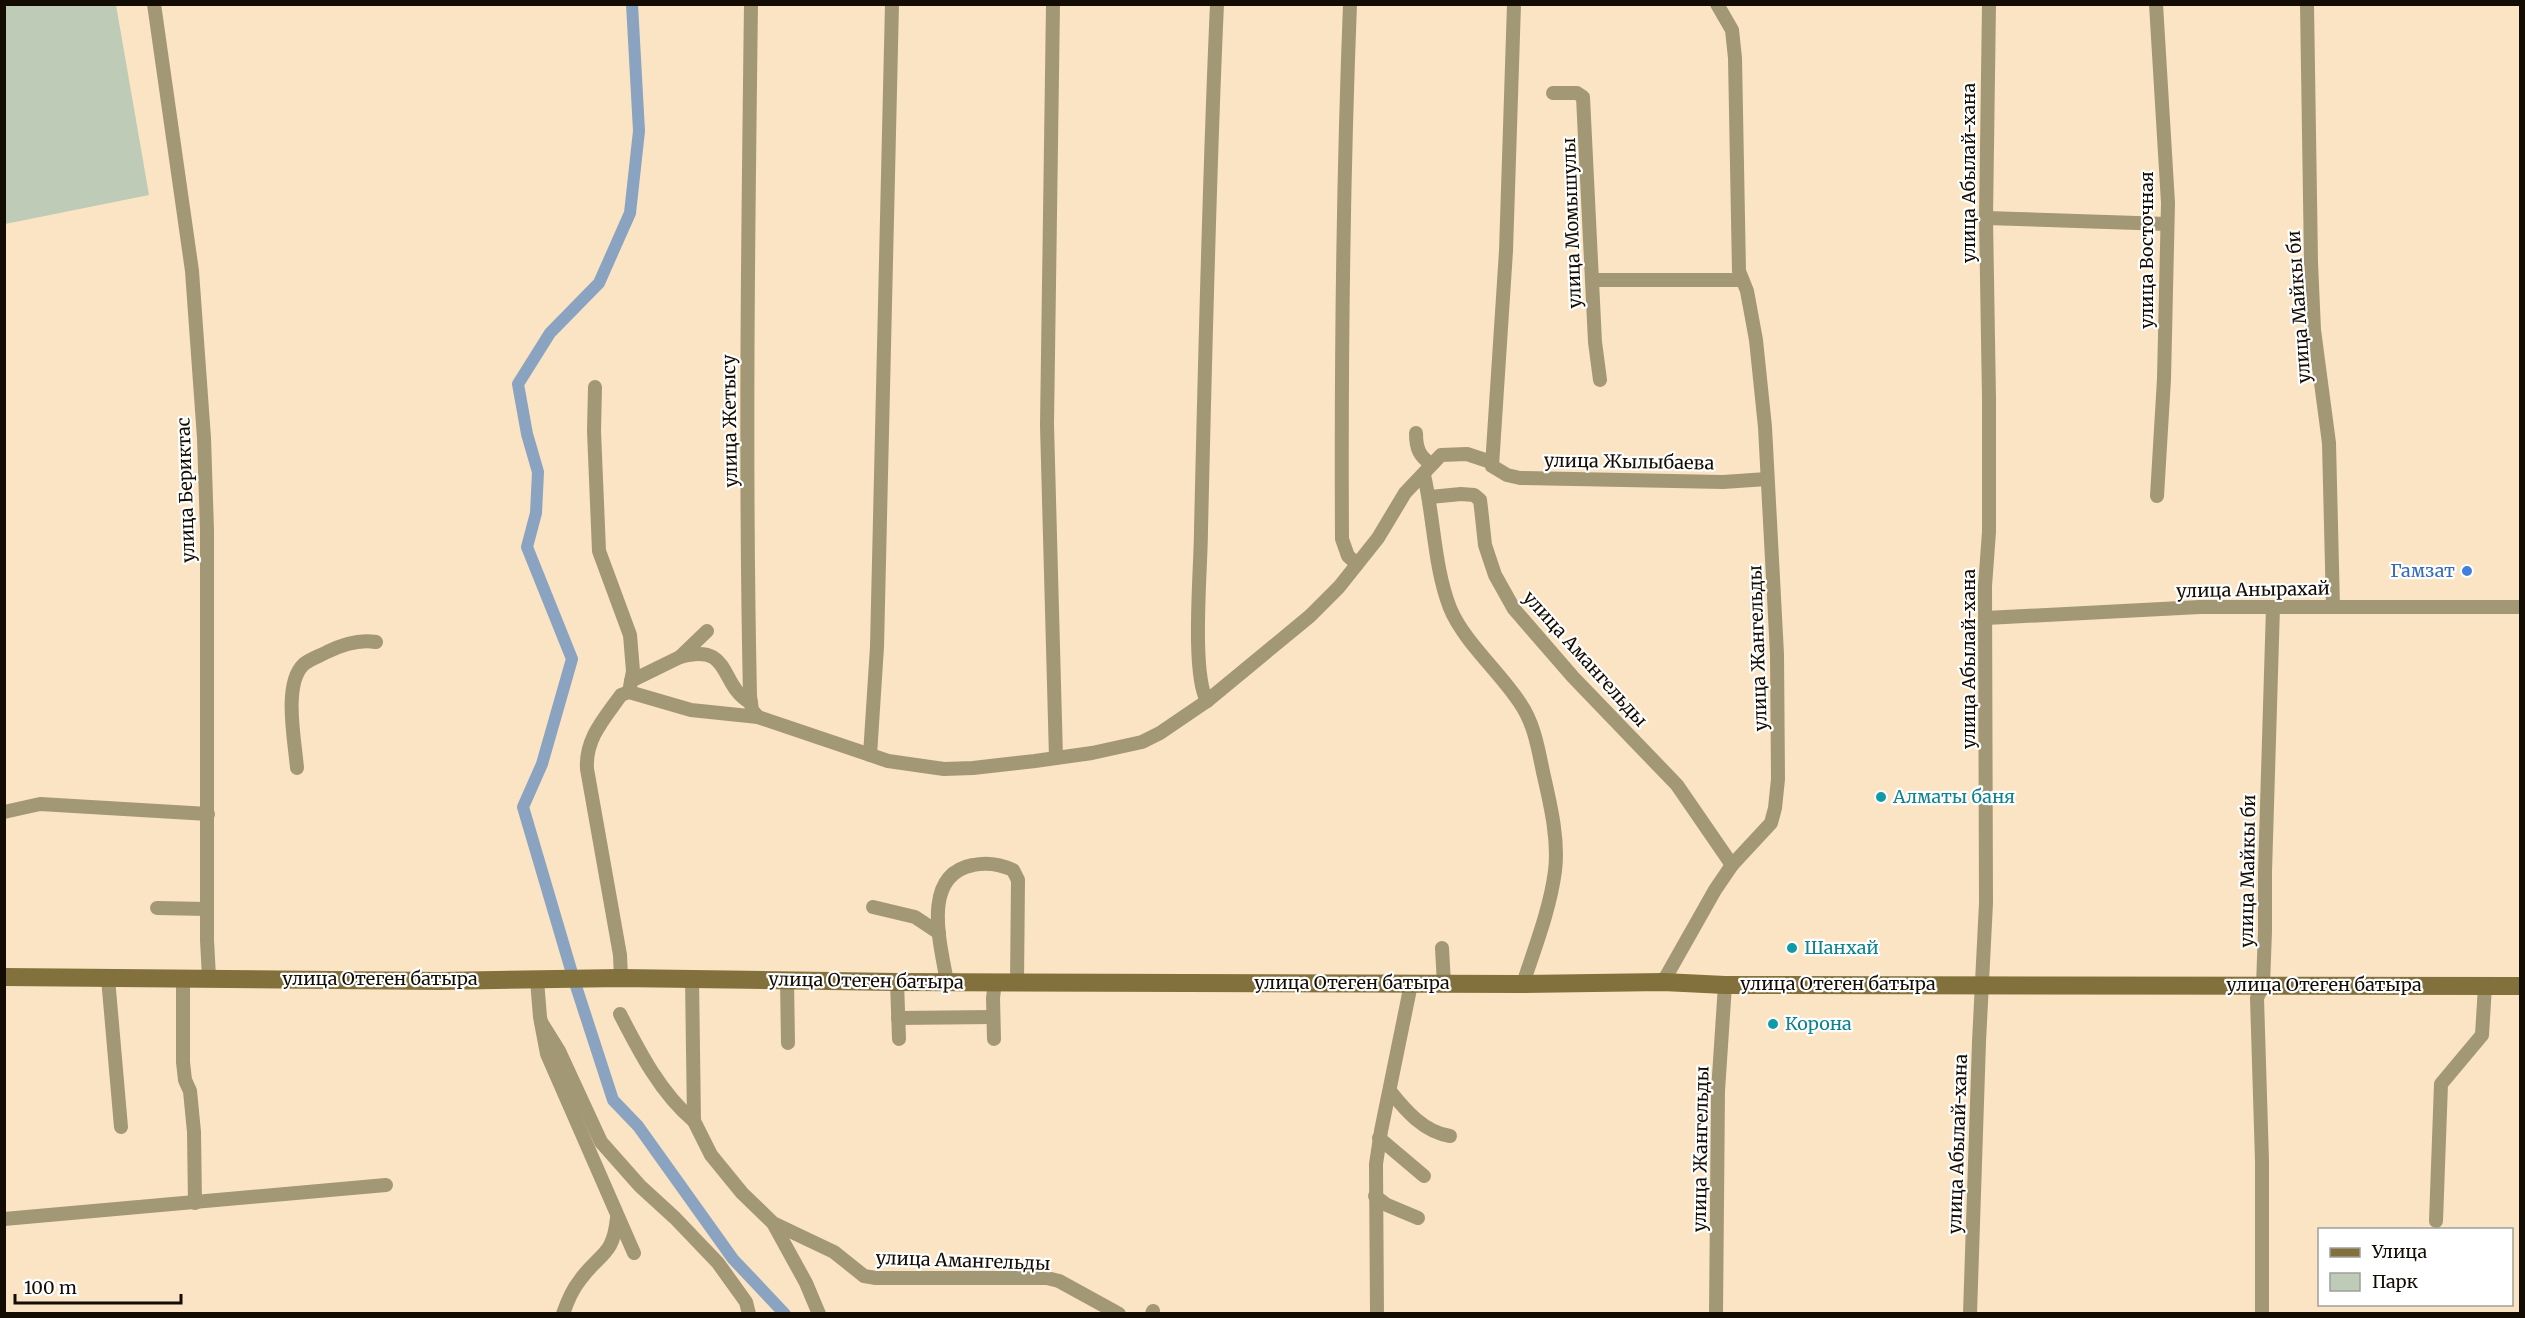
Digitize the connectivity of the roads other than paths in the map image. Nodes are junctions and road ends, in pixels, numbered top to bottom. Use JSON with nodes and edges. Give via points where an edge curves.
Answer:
{"nodes":[{"id":1,"x":154,"y":4,"type":"edge"},
{"id":2,"x":750,"y":4,"type":"edge"},
{"id":3,"x":892,"y":4,"type":"edge"},
{"id":4,"x":1053,"y":4,"type":"edge"},
{"id":5,"x":1216,"y":4,"type":"edge"},
{"id":6,"x":1350,"y":4,"type":"edge"},
{"id":7,"x":1514,"y":4,"type":"edge"},
{"id":8,"x":1717,"y":4,"type":"edge"},
{"id":9,"x":2156,"y":4,"type":"edge"},
{"id":10,"x":2307,"y":4,"type":"edge"},
{"id":11,"x":1986,"y":7,"type":"edge"},
{"id":12,"x":1553,"y":93,"type":"dead end"},
{"id":13,"x":1986,"y":218,"type":"junction"},
{"id":14,"x":2167,"y":224,"type":"junction"},
{"id":15,"x":1592,"y":280,"type":"junction"},
{"id":16,"x":1742,"y":280,"type":"junction"},
{"id":17,"x":1599,"y":380,"type":"dead end"},
{"id":18,"x":595,"y":387,"type":"dead end"},
{"id":19,"x":1416,"y":433,"type":"dead end"},
{"id":20,"x":1492,"y":460,"type":"junction"},
{"id":21,"x":1428,"y":469,"type":"junction"},
{"id":22,"x":1767,"y":479,"type":"junction"},
{"id":23,"x":2157,"y":496,"type":"dead end"},
{"id":24,"x":1430,"y":497,"type":"junction"},
{"id":25,"x":1357,"y":564,"type":"junction"},
{"id":26,"x":2273,"y":607,"type":"junction"},
{"id":27,"x":2333,"y":607,"type":"junction"},
{"id":28,"x":2520,"y":607,"type":"edge"},
{"id":29,"x":1986,"y":618,"type":"junction"},
{"id":30,"x":707,"y":631,"type":"dead end"},
{"id":31,"x":376,"y":642,"type":"dead end"},
{"id":32,"x":680,"y":657,"type":"junction"},
{"id":33,"x":630,"y":686,"type":"junction"},
{"id":34,"x":1207,"y":701,"type":"junction"},
{"id":35,"x":751,"y":703,"type":"junction"},
{"id":36,"x":758,"y":717,"type":"junction"},
{"id":37,"x":870,"y":755,"type":"junction"},
{"id":38,"x":1056,"y":758,"type":"junction"},
{"id":39,"x":297,"y":768,"type":"dead end"},
{"id":40,"x":4,"y":812,"type":"edge"},
{"id":41,"x":208,"y":814,"type":"junction"},
{"id":42,"x":1732,"y":865,"type":"junction"},
{"id":43,"x":873,"y":907,"type":"dead end"},
{"id":44,"x":157,"y":908,"type":"dead end"},
{"id":45,"x":207,"y":909,"type":"junction"},
{"id":46,"x":939,"y":933,"type":"junction"},
{"id":47,"x":1442,"y":948,"type":"dead end"},
{"id":48,"x":4,"y":977,"type":"edge"},
{"id":49,"x":209,"y":977,"type":"junction"},
{"id":50,"x":108,"y":978,"type":"junction"},
{"id":51,"x":183,"y":978,"type":"junction"},
{"id":52,"x":621,"y":978,"type":"junction"},
{"id":53,"x":692,"y":978,"type":"junction"},
{"id":54,"x":537,"y":980,"type":"junction"},
{"id":55,"x":787,"y":980,"type":"junction"},
{"id":56,"x":897,"y":982,"type":"junction"},
{"id":57,"x":947,"y":982,"type":"junction"},
{"id":58,"x":995,"y":982,"type":"junction"},
{"id":59,"x":1017,"y":982,"type":"junction"},
{"id":60,"x":1663,"y":982,"type":"junction"},
{"id":61,"x":1411,"y":984,"type":"junction"},
{"id":62,"x":1444,"y":984,"type":"junction"},
{"id":63,"x":1523,"y":984,"type":"junction"},
{"id":64,"x":1982,"y":984,"type":"junction"},
{"id":65,"x":1725,"y":985,"type":"junction"},
{"id":66,"x":2263,"y":985,"type":"junction"},
{"id":67,"x":2485,"y":986,"type":"junction"},
{"id":68,"x":2520,"y":986,"type":"edge"},
{"id":69,"x":620,"y":1014,"type":"dead end"},
{"id":70,"x":993,"y":1017,"type":"junction"},
{"id":71,"x":898,"y":1018,"type":"junction"},
{"id":72,"x":541,"y":1022,"type":"junction"},
{"id":73,"x":899,"y":1039,"type":"dead end"},
{"id":74,"x":993,"y":1039,"type":"dead end"},
{"id":75,"x":788,"y":1042,"type":"dead end"},
{"id":76,"x":1390,"y":1091,"type":"junction"},
{"id":77,"x":694,"y":1121,"type":"junction"},
{"id":78,"x":121,"y":1127,"type":"dead end"},
{"id":79,"x":1450,"y":1136,"type":"dead end"},
{"id":80,"x":1379,"y":1138,"type":"junction"},
{"id":81,"x":1424,"y":1176,"type":"dead end"},
{"id":82,"x":386,"y":1185,"type":"dead end"},
{"id":83,"x":1375,"y":1196,"type":"junction"},
{"id":84,"x":195,"y":1203,"type":"junction"},
{"id":85,"x":617,"y":1218,"type":"junction"},
{"id":86,"x":1418,"y":1218,"type":"dead end"},
{"id":87,"x":4,"y":1219,"type":"edge"},
{"id":88,"x":2436,"y":1221,"type":"dead end"},
{"id":89,"x":773,"y":1223,"type":"junction"},
{"id":90,"x":634,"y":1253,"type":"dead end"},
{"id":91,"x":563,"y":1314,"type":"edge"},
{"id":92,"x":749,"y":1314,"type":"edge"},
{"id":93,"x":819,"y":1314,"type":"edge"},
{"id":94,"x":1119,"y":1314,"type":"edge"},
{"id":95,"x":1377,"y":1314,"type":"edge"},
{"id":96,"x":1716,"y":1314,"type":"edge"},
{"id":97,"x":1970,"y":1314,"type":"edge"},
{"id":98,"x":2262,"y":1314,"type":"edge"}],
"edges":[{"from":1,"to":41,"type":"street","name":"улица Бериктас","via":[[192,272],[198,345],[207,530]]},
{"from":2,"to":35,"type":"street","name":"улица Жетысу","via":[[747,584]]},
{"from":3,"to":37,"type":"street","via":[[877,647]]},
{"from":4,"to":38,"type":"street","via":[[1047,425]]},
{"from":5,"to":34,"type":"street","via":[[1199,628],[1200,684]]},
{"from":6,"to":25,"type":"street","via":[[1342,269],[1342,539],[1348,556]]},
{"from":7,"to":20,"type":"street","via":[[1506,251]]},
{"from":8,"to":16,"type":"street","name":"улица Жангельды","via":[[1732,30],[1735,58]]},
{"from":9,"to":14,"type":"street","name":"улица Восточная"},
{"from":10,"to":27,"type":"street","name":"улица Майкы би","via":[[2314,330],[2329,443]]},
{"from":11,"to":13,"type":"street","name":"улица Абылай-хана"},
{"from":12,"to":15,"type":"street","name":"улица Момышулы","via":[[1577,93],[1583,97]]},
{"from":13,"to":14,"type":"street"},
{"from":13,"to":29,"type":"street","name":"улица Абылай-хана"},
{"from":14,"to":23,"type":"street","name":"улица Восточная"},
{"from":15,"to":16,"type":"street"},
{"from":15,"to":17,"type":"street","name":"улица Момышулы"},
{"from":16,"to":22,"type":"street","name":"улица Жангельды","via":[[1756,340]]},
{"from":18,"to":33,"type":"street","via":[[599,551],[630,635]]},
{"from":19,"to":21,"type":"street","via":[[1417,448]]},
{"from":20,"to":21,"type":"street","name":"улица Жылыбаева","via":[[1454,453],[1441,455]]},
{"from":20,"to":22,"type":"street","name":"улица Жылыбаева","via":[[1507,475],[1521,478],[1723,482]]},
{"from":21,"to":24,"type":"street"},
{"from":21,"to":25,"type":"street","via":[[1405,493]]},
{"from":22,"to":42,"type":"street","name":"улица Жангельды","via":[[1777,654],[1778,779],[1771,823]]},
{"from":24,"to":42,"type":"street","name":"улица Амангельды","via":[[1461,494],[1480,500],[1485,544],[1495,575],[1514,609],[1677,785]]},
{"from":24,"to":63,"type":"street","via":[[1450,608],[1460,627],[1521,704],[1538,747],[1549,801],[1556,868]]},
{"from":25,"to":34,"type":"street","via":[[1310,616]]},
{"from":26,"to":27,"type":"street","name":"улица Анырахай"},
{"from":26,"to":29,"type":"street","name":"улица Анырахай"},
{"from":26,"to":66,"type":"street","name":"улица Майкы би"},
{"from":27,"to":28,"type":"street","name":"улица Анырахай"},
{"from":29,"to":64,"type":"street","name":"улица Абылай-хана","via":[[1986,903]]},
{"from":30,"to":32,"type":"street"},
{"from":31,"to":39,"type":"street","via":[[363,640],[338,646],[304,664],[295,675],[292,700]]},
{"from":32,"to":33,"type":"street"},
{"from":32,"to":35,"type":"street","via":[[702,653],[716,658],[741,698]]},
{"from":33,"to":36,"type":"street","via":[[691,710]]},
{"from":33,"to":52,"type":"street","via":[[600,723],[586,754],[621,955]]},
{"from":34,"to":38,"type":"street","via":[[1160,734],[1142,741]]},
{"from":35,"to":36,"type":"street","name":"улица Жетысу"},
{"from":36,"to":37,"type":"street"},
{"from":37,"to":38,"type":"street","via":[[944,769]]},
{"from":40,"to":41,"type":"street","via":[[40,804]]},
{"from":41,"to":45,"type":"street","name":"улица Бериктас"},
{"from":42,"to":60,"type":"street","name":"улица Жангельды","via":[[1696,920]]},
{"from":43,"to":46,"type":"street","via":[[915,917]]},
{"from":44,"to":45,"type":"street"},
{"from":45,"to":49,"type":"street","name":"улица Бериктас"},
{"from":46,"to":57,"type":"street"},
{"from":46,"to":59,"type":"street","via":[[938,902],[947,881],[961,868],[979,864],[1014,870],[1018,880]]},
{"from":47,"to":62,"type":"street"},
{"from":48,"to":50,"type":"main road","name":"улица Отеген батыра"},
{"from":49,"to":51,"type":"main road","name":"улица Отеген батыра"},
{"from":49,"to":54,"type":"main road","name":"улица Отеген батыра"},
{"from":50,"to":51,"type":"main road","name":"улица Отеген батыра"},
{"from":50,"to":78,"type":"street"},
{"from":51,"to":84,"type":"street","via":[[183,1062],[194,1132]]},
{"from":52,"to":53,"type":"main road","name":"улица Отеген батыра"},
{"from":52,"to":54,"type":"main road","name":"улица Отеген батыра"},
{"from":53,"to":55,"type":"main road","name":"улица Отеген батыра"},
{"from":53,"to":77,"type":"street","name":"улица Амангельды"},
{"from":54,"to":72,"type":"street"},
{"from":55,"to":56,"type":"main road","name":"улица Отеген батыра"},
{"from":55,"to":75,"type":"street"},
{"from":56,"to":57,"type":"main road","name":"улица Отеген батыра"},
{"from":56,"to":71,"type":"street"},
{"from":57,"to":58,"type":"main road","name":"улица Отеген батыра"},
{"from":58,"to":59,"type":"main road","name":"улица Отеген батыра"},
{"from":58,"to":70,"type":"street"},
{"from":59,"to":61,"type":"main road","name":"улица Отеген батыра"},
{"from":60,"to":63,"type":"main road","name":"улица Отеген батыра"},
{"from":60,"to":65,"type":"main road","name":"улица Отеген батыра"},
{"from":61,"to":62,"type":"main road","name":"улица Отеген батыра"},
{"from":61,"to":76,"type":"street"},
{"from":62,"to":63,"type":"main road","name":"улица Отеген батыра"},
{"from":64,"to":65,"type":"main road","name":"улица Отеген батыра"},
{"from":64,"to":66,"type":"main road","name":"улица Отеген батыра"},
{"from":64,"to":97,"type":"street","name":"улица Абылай-хана"},
{"from":65,"to":96,"type":"street","name":"улица Жангельды","via":[[1718,1091]]},
{"from":66,"to":67,"type":"main road","name":"улица Отеген батыра"},
{"from":66,"to":98,"type":"street","name":"улица Майкы би","via":[[2258,998]]},
{"from":67,"to":68,"type":"main road","name":"улица Отеген батыра"},
{"from":67,"to":88,"type":"street","via":[[2482,1035],[2441,1084]]},
{"from":69,"to":77,"type":"street","via":[[653,1072]]},
{"from":70,"to":71,"type":"street"},
{"from":70,"to":74,"type":"street"},
{"from":71,"to":73,"type":"street"},
{"from":72,"to":85,"type":"street","via":[[547,1054]]},
{"from":72,"to":92,"type":"street","via":[[559,1051],[601,1142],[718,1263],[746,1302]]},
{"from":76,"to":79,"type":"street","via":[[1408,1114],[1436,1134]]},
{"from":76,"to":80,"type":"street"},
{"from":77,"to":89,"type":"street","name":"улица Амангельды","via":[[725,1174]]},
{"from":80,"to":81,"type":"street"},
{"from":80,"to":83,"type":"street"},
{"from":82,"to":84,"type":"street"},
{"from":83,"to":86,"type":"street"},
{"from":83,"to":95,"type":"street"},
{"from":84,"to":87,"type":"street"},
{"from":85,"to":90,"type":"street"},
{"from":85,"to":91,"type":"street","via":[[612,1245],[579,1281]]},
{"from":89,"to":93,"type":"street"},
{"from":89,"to":94,"type":"street","name":"улица Амангельды","via":[[834,1252],[864,1276],[1047,1278]]}]}
